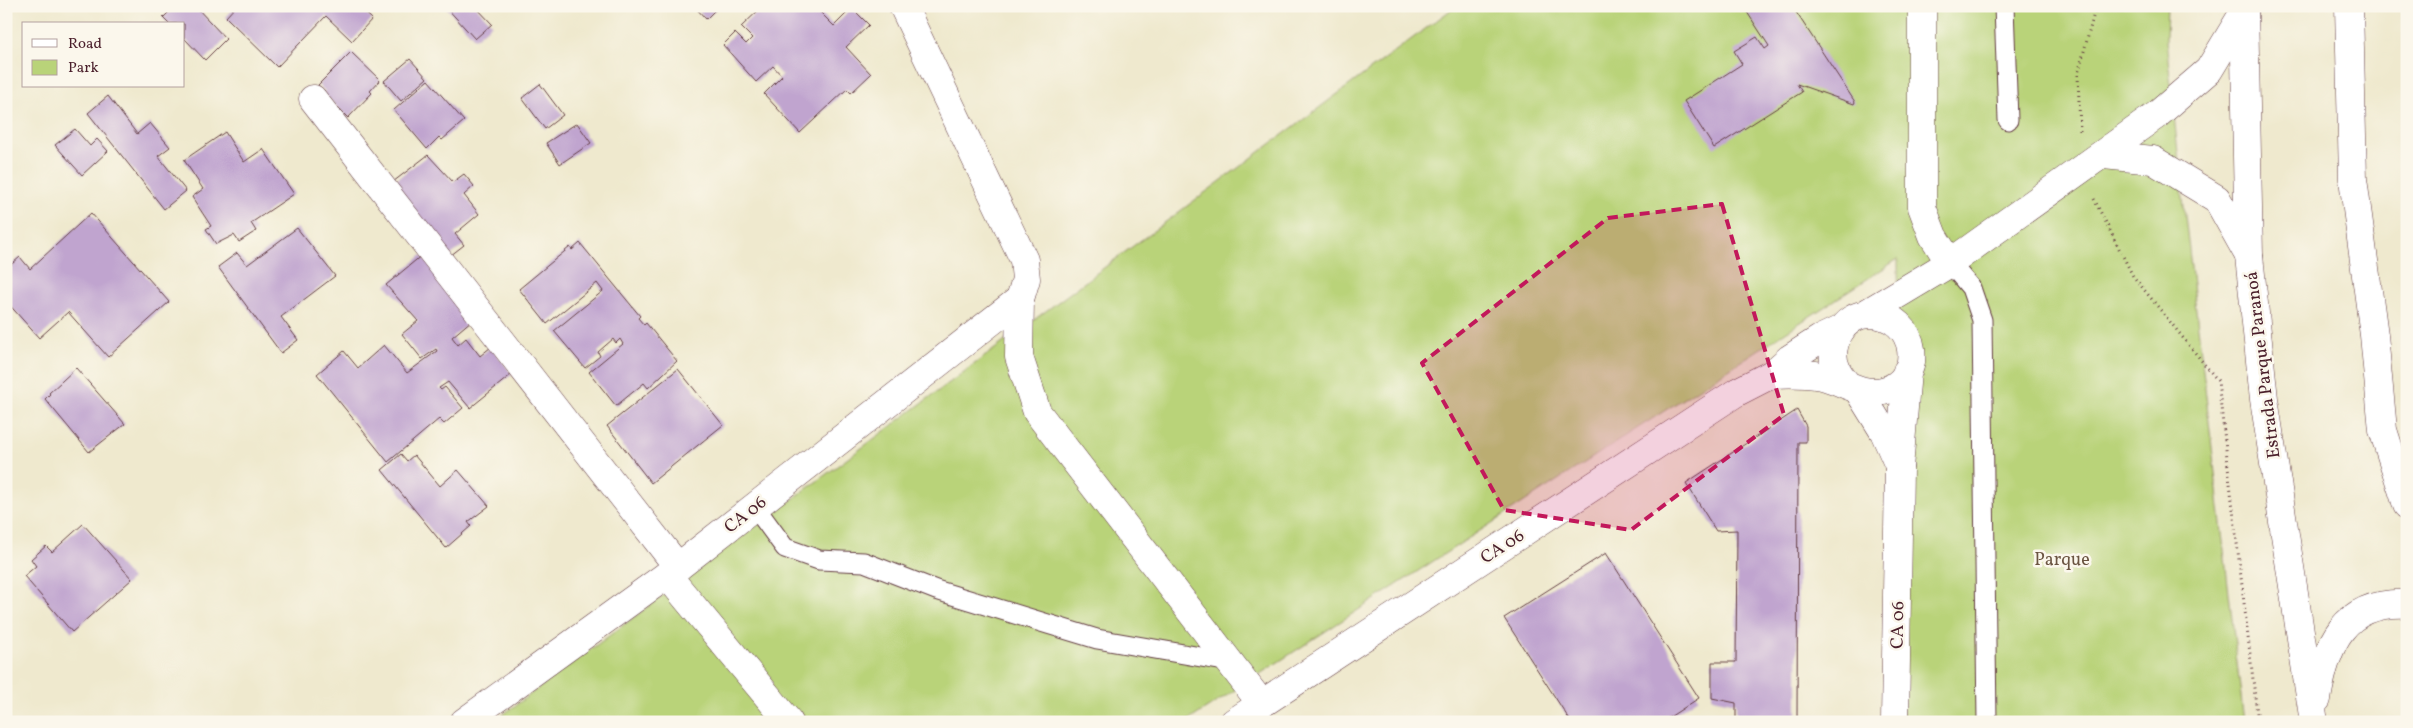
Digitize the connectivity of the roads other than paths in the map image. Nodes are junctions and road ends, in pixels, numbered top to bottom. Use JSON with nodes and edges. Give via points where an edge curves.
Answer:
{"nodes":[{"id":1,"x":903,"y":6,"type":"edge"},
{"id":2,"x":1922,"y":6,"type":"edge"},
{"id":3,"x":2004,"y":6,"type":"edge"},
{"id":4,"x":2349,"y":6,"type":"edge"},
{"id":5,"x":2244,"y":9,"type":"edge"},
{"id":6,"x":313,"y":99,"type":"dead end"},
{"id":7,"x":2008,"y":120,"type":"dead end"},
{"id":8,"x":2104,"y":155,"type":"junction"},
{"id":9,"x":2249,"y":256,"type":"junction"},
{"id":10,"x":1950,"y":262,"type":"junction"},
{"id":11,"x":1020,"y":299,"type":"junction"},
{"id":12,"x":1865,"y":314,"type":"junction"},
{"id":13,"x":1841,"y":329,"type":"junction"},
{"id":14,"x":1907,"y":371,"type":"junction"},
{"id":15,"x":1772,"y":374,"type":"junction"},
{"id":16,"x":1852,"y":387,"type":"junction"},
{"id":17,"x":1900,"y":468,"type":"junction"},
{"id":18,"x":2407,"y":505,"type":"edge"},
{"id":19,"x":755,"y":507,"type":"junction"},
{"id":20,"x":672,"y":571,"type":"junction"},
{"id":21,"x":2407,"y":604,"type":"edge"},
{"id":22,"x":1230,"y":662,"type":"junction"},
{"id":23,"x":1262,"y":703,"type":"junction"},
{"id":24,"x":2314,"y":720,"type":"edge"},
{"id":25,"x":1237,"y":721,"type":"edge"},
{"id":26,"x":464,"y":722,"type":"edge"},
{"id":27,"x":789,"y":722,"type":"edge"},
{"id":28,"x":1895,"y":722,"type":"edge"},
{"id":29,"x":1987,"y":722,"type":"edge"}],
"edges":[{"from":1,"to":11,"type":"street","via":[[1024,260],[1026,279]]},
{"from":2,"to":10,"type":"street","via":[[1922,207],[1933,236]]},
{"from":3,"to":7,"type":"lane"},
{"from":4,"to":18,"type":"street","via":[[2353,179],[2383,430]]},
{"from":5,"to":8,"type":"street","via":[[2209,70]]},
{"from":5,"to":9,"type":"street","name":"Estrada Parque Paranoá"},
{"from":6,"to":20,"type":"street"},
{"from":8,"to":9,"type":"street","via":[[2153,160],[2217,199]]},
{"from":8,"to":10,"type":"street"},
{"from":9,"to":24,"type":"street","name":"Estrada Parque Paranoá","via":[[2264,399]]},
{"from":10,"to":12,"type":"street"},
{"from":10,"to":29,"type":"lane","via":[[1971,288],[1982,320]]},
{"from":11,"to":19,"type":"street","name":"CA 06"},
{"from":11,"to":22,"type":"street","via":[[1019,357],[1037,412]]},
{"from":12,"to":13,"type":"street","name":"CA 06"},
{"from":12,"to":14,"type":"street","name":"CA 06","via":[[1886,317],[1904,329],[1912,356]]},
{"from":13,"to":15,"type":"street","name":"CA 06","via":[[1796,354]]},
{"from":13,"to":16,"type":"street","name":"CA 06","via":[[1834,343],[1833,357],[1837,371]]},
{"from":14,"to":16,"type":"street","name":"CA 06","via":[[1899,382],[1886,390],[1873,393]]},
{"from":14,"to":17,"type":"street","name":"CA 06"},
{"from":15,"to":16,"type":"street","name":"CA 06","via":[[1795,373]]},
{"from":15,"to":23,"type":"street","name":"CA 06","via":[[1737,392]]},
{"from":16,"to":17,"type":"street","name":"CA 06","via":[[1884,432]]},
{"from":17,"to":28,"type":"street","name":"CA 06"},
{"from":19,"to":20,"type":"street","name":"CA 06"},
{"from":19,"to":22,"type":"lane","via":[[784,548],[819,560],[864,562],[936,590],[1097,639]]},
{"from":20,"to":26,"type":"street","name":"CA 06"},
{"from":20,"to":27,"type":"street"},
{"from":21,"to":24,"type":"street","via":[[2388,603],[2358,614],[2336,633],[2321,671]]},
{"from":22,"to":23,"type":"street"},
{"from":23,"to":25,"type":"street","name":"CA 06"}]}
